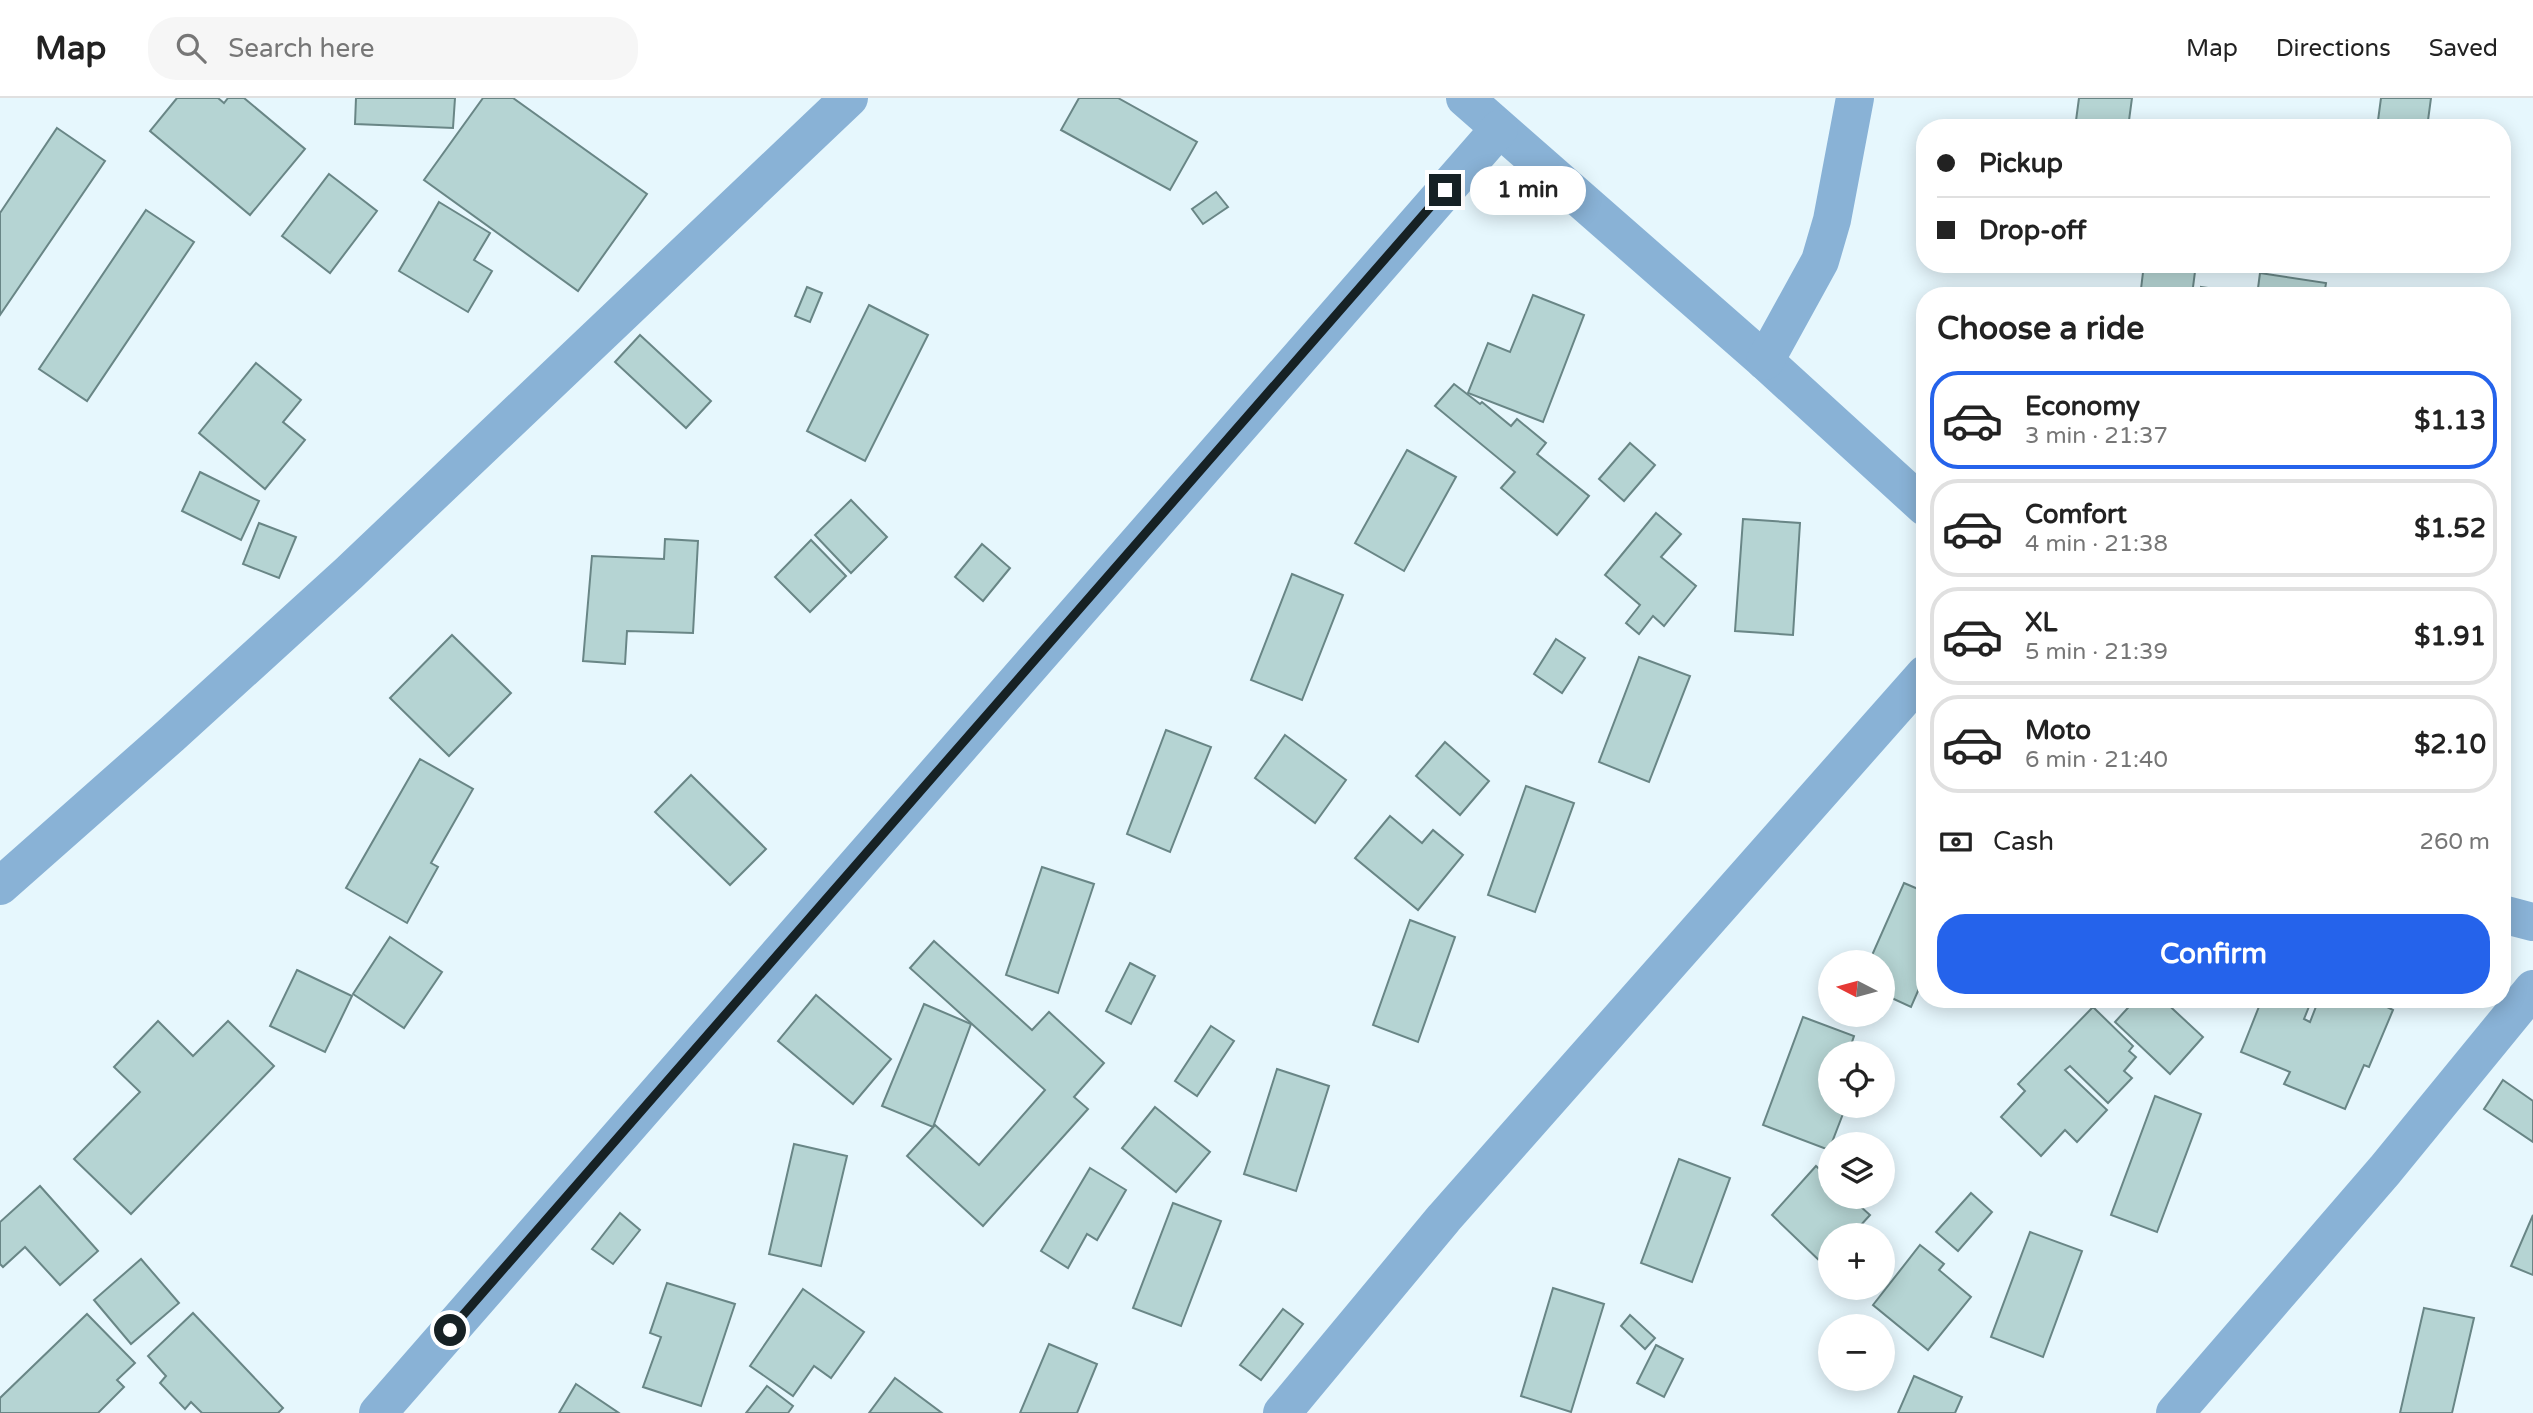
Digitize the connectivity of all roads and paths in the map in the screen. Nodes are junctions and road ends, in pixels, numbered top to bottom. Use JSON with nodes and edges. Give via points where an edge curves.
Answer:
{"nodes":[{"id":1,"x":849,"y":98,"type":"edge"},
{"id":2,"x":1465,"y":98,"type":"edge"},
{"id":3,"x":1855,"y":98,"type":"edge"},
{"id":4,"x":1499,"y":129,"type":"junction"},
{"id":5,"x":1765,"y":361,"type":"junction"},
{"id":6,"x":1916,"y":499,"type":"edge"},
{"id":7,"x":1916,"y":684,"type":"edge"},
{"id":8,"x":0,"y":886,"type":"edge"},
{"id":9,"x":2511,"y":916,"type":"edge"},
{"id":10,"x":2533,"y":922,"type":"edge"},
{"id":11,"x":2533,"y":989,"type":"edge"},
{"id":12,"x":378,"y":1413,"type":"edge"},
{"id":13,"x":1282,"y":1413,"type":"edge"},
{"id":14,"x":2175,"y":1413,"type":"edge"}],
"edges":[{"from":1,"to":8,"type":"street","via":[[349,573]]},
{"from":2,"to":4,"type":"street"},
{"from":3,"to":5,"type":"street","via":[[1832,220],[1819,261]]},
{"from":4,"to":5,"type":"street"},
{"from":4,"to":12,"type":"street"},
{"from":5,"to":6,"type":"street"},
{"from":7,"to":13,"type":"street","via":[[1444,1218]]},
{"from":9,"to":10,"type":"street"},
{"from":11,"to":14,"type":"street","via":[[2385,1170]]}]}
